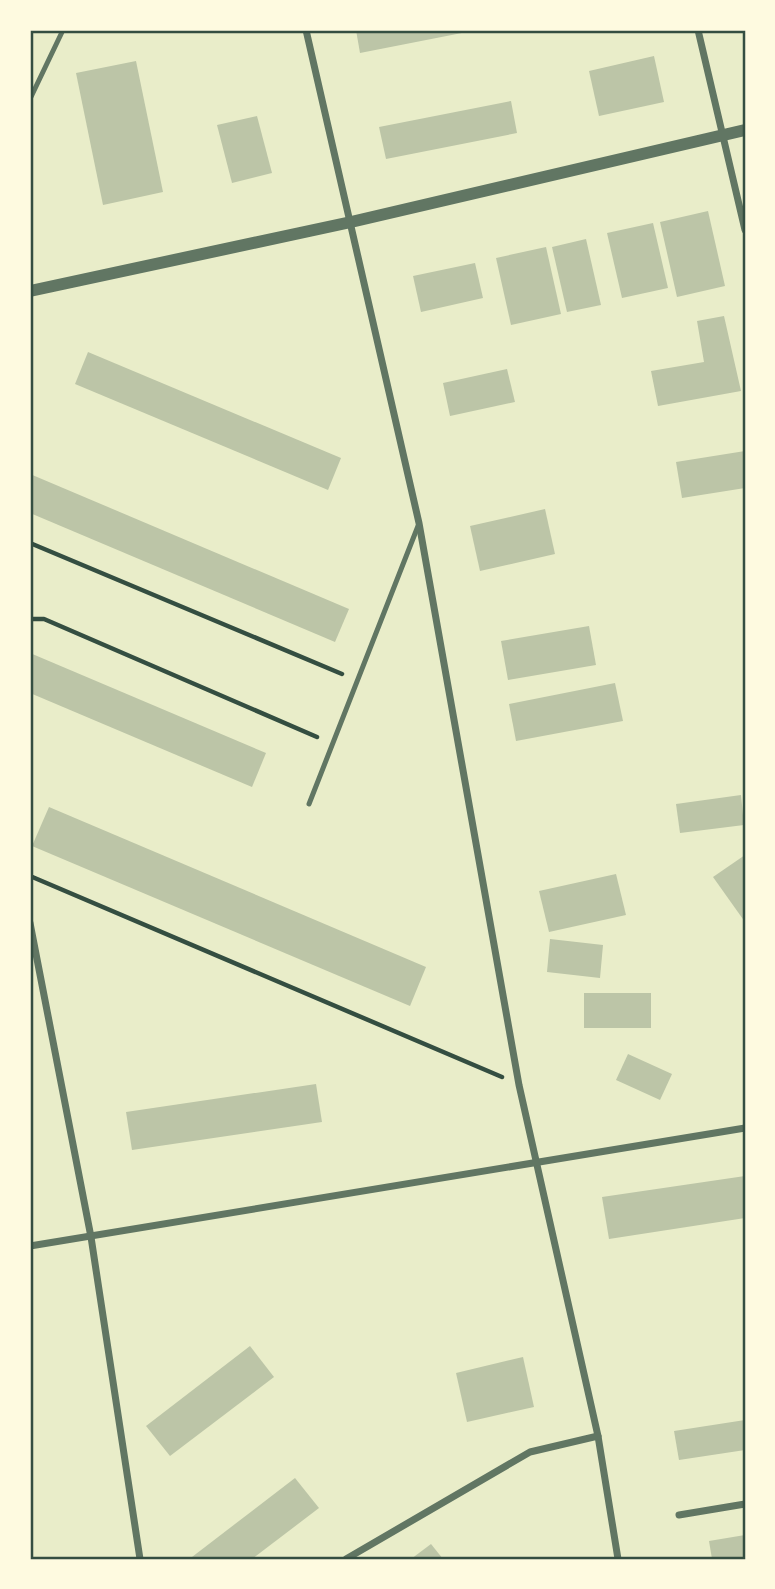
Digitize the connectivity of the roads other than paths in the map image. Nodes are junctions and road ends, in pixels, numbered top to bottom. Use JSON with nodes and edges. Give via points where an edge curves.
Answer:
{"nodes":[{"id":1,"x":63,"y":30,"type":"edge"},
{"id":2,"x":306,"y":30,"type":"edge"},
{"id":3,"x":698,"y":30,"type":"edge"},
{"id":4,"x":30,"y":99,"type":"edge"},
{"id":5,"x":745,"y":130,"type":"edge"},
{"id":6,"x":723,"y":136,"type":"junction"},
{"id":7,"x":351,"y":222,"type":"junction"},
{"id":8,"x":745,"y":230,"type":"edge"},
{"id":9,"x":30,"y":291,"type":"edge"},
{"id":10,"x":419,"y":523,"type":"junction"},
{"id":11,"x":309,"y":804,"type":"dead end"},
{"id":12,"x":30,"y":923,"type":"edge"},
{"id":13,"x":745,"y":1128,"type":"edge"},
{"id":14,"x":535,"y":1161,"type":"junction"},
{"id":15,"x":92,"y":1237,"type":"junction"},
{"id":16,"x":30,"y":1246,"type":"edge"},
{"id":17,"x":598,"y":1436,"type":"junction"},
{"id":18,"x":745,"y":1504,"type":"edge"},
{"id":19,"x":679,"y":1515,"type":"dead end"},
{"id":20,"x":140,"y":1559,"type":"edge"},
{"id":21,"x":346,"y":1559,"type":"edge"},
{"id":22,"x":618,"y":1559,"type":"edge"}],
"edges":[{"from":1,"to":4,"type":"lane"},
{"from":2,"to":7,"type":"street"},
{"from":3,"to":6,"type":"street"},
{"from":5,"to":6,"type":"street"},
{"from":6,"to":7,"type":"street"},
{"from":6,"to":8,"type":"street"},
{"from":7,"to":9,"type":"street"},
{"from":7,"to":10,"type":"street"},
{"from":10,"to":11,"type":"lane"},
{"from":10,"to":14,"type":"street"},
{"from":12,"to":15,"type":"street"},
{"from":13,"to":14,"type":"street"},
{"from":14,"to":15,"type":"street"},
{"from":14,"to":17,"type":"street"},
{"from":15,"to":16,"type":"street"},
{"from":15,"to":20,"type":"street"},
{"from":17,"to":21,"type":"street","via":[[530,1452]]},
{"from":17,"to":22,"type":"street"},
{"from":18,"to":19,"type":"street"}]}
